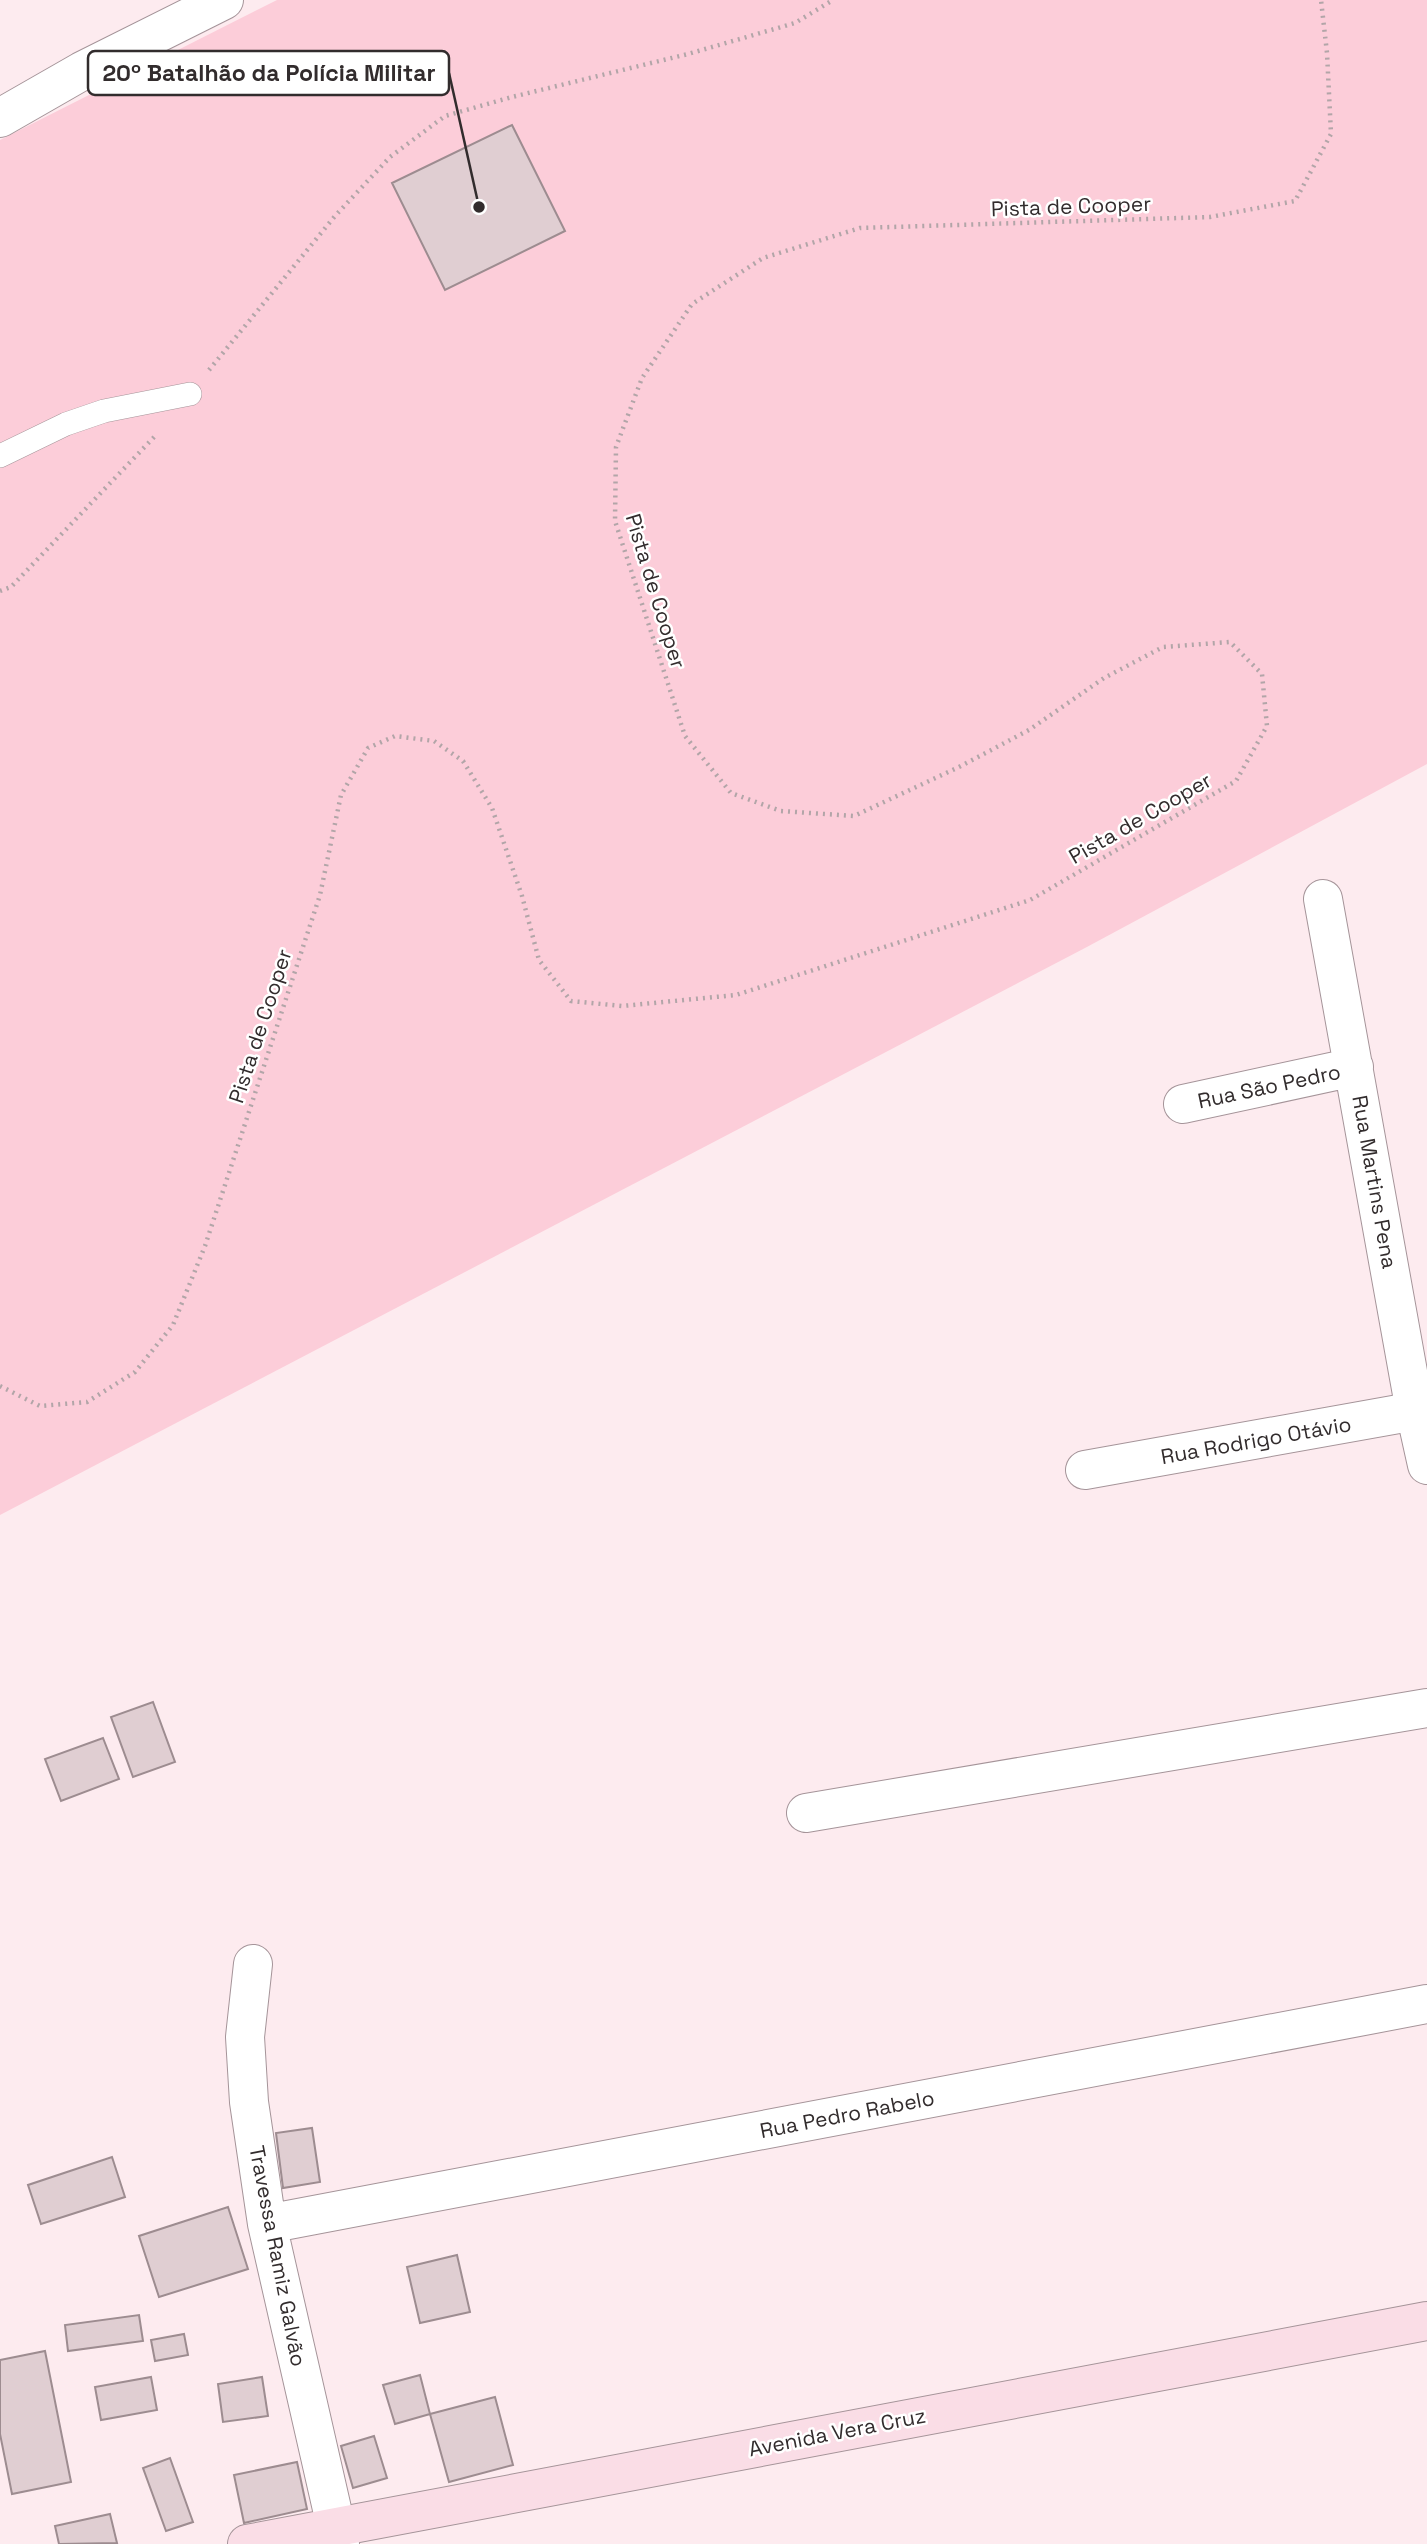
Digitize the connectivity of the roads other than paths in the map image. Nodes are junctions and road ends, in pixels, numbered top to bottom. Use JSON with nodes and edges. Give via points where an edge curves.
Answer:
{"nodes":[{"id":1,"x":224,"y":0,"type":"edge"},
{"id":2,"x":0,"y":118,"type":"edge"},
{"id":3,"x":190,"y":394,"type":"road end"},
{"id":4,"x":0,"y":456,"type":"edge"},
{"id":5,"x":1323,"y":900,"type":"dead end"},
{"id":6,"x":1354,"y":1067,"type":"junction"},
{"id":7,"x":1183,"y":1104,"type":"dead end"},
{"id":8,"x":1421,"y":1410,"type":"edge"},
{"id":9,"x":1427,"y":1465,"type":"edge"},
{"id":10,"x":1085,"y":1470,"type":"dead end"},
{"id":11,"x":1427,"y":1708,"type":"edge"},
{"id":12,"x":806,"y":1813,"type":"dead end"},
{"id":13,"x":253,"y":1964,"type":"dead end"},
{"id":14,"x":1427,"y":2004,"type":"edge"},
{"id":15,"x":267,"y":2224,"type":"junction"},
{"id":16,"x":1427,"y":2321,"type":"edge"},
{"id":17,"x":339,"y":2535,"type":"edge"},
{"id":18,"x":247,"y":2544,"type":"edge"}],
"edges":[{"from":1,"to":2,"type":"street"},
{"from":3,"to":4,"type":"lane","via":[[104,411]]},
{"from":5,"to":6,"type":"street","name":"Rua Martins Pena"},
{"from":6,"to":7,"type":"street","name":"Rua São Pedro"},
{"from":6,"to":8,"type":"street","name":"Rua Martins Pena"},
{"from":8,"to":9,"type":"street","name":"Rua Martins Pena"},
{"from":8,"to":10,"type":"street","name":"Rua Rodrigo Otávio"},
{"from":11,"to":12,"type":"street"},
{"from":13,"to":15,"type":"street","name":"Travessa Ramiz Galvão","via":[[245,2037],[249,2102]]},
{"from":14,"to":15,"type":"street","name":"Rua Pedro Rabelo"},
{"from":15,"to":17,"type":"street","name":"Travessa Ramiz Galvão"},
{"from":16,"to":17,"type":"street","name":"Avenida Vera Cruz"},
{"from":17,"to":18,"type":"street","name":"Avenida Vera Cruz"}]}
